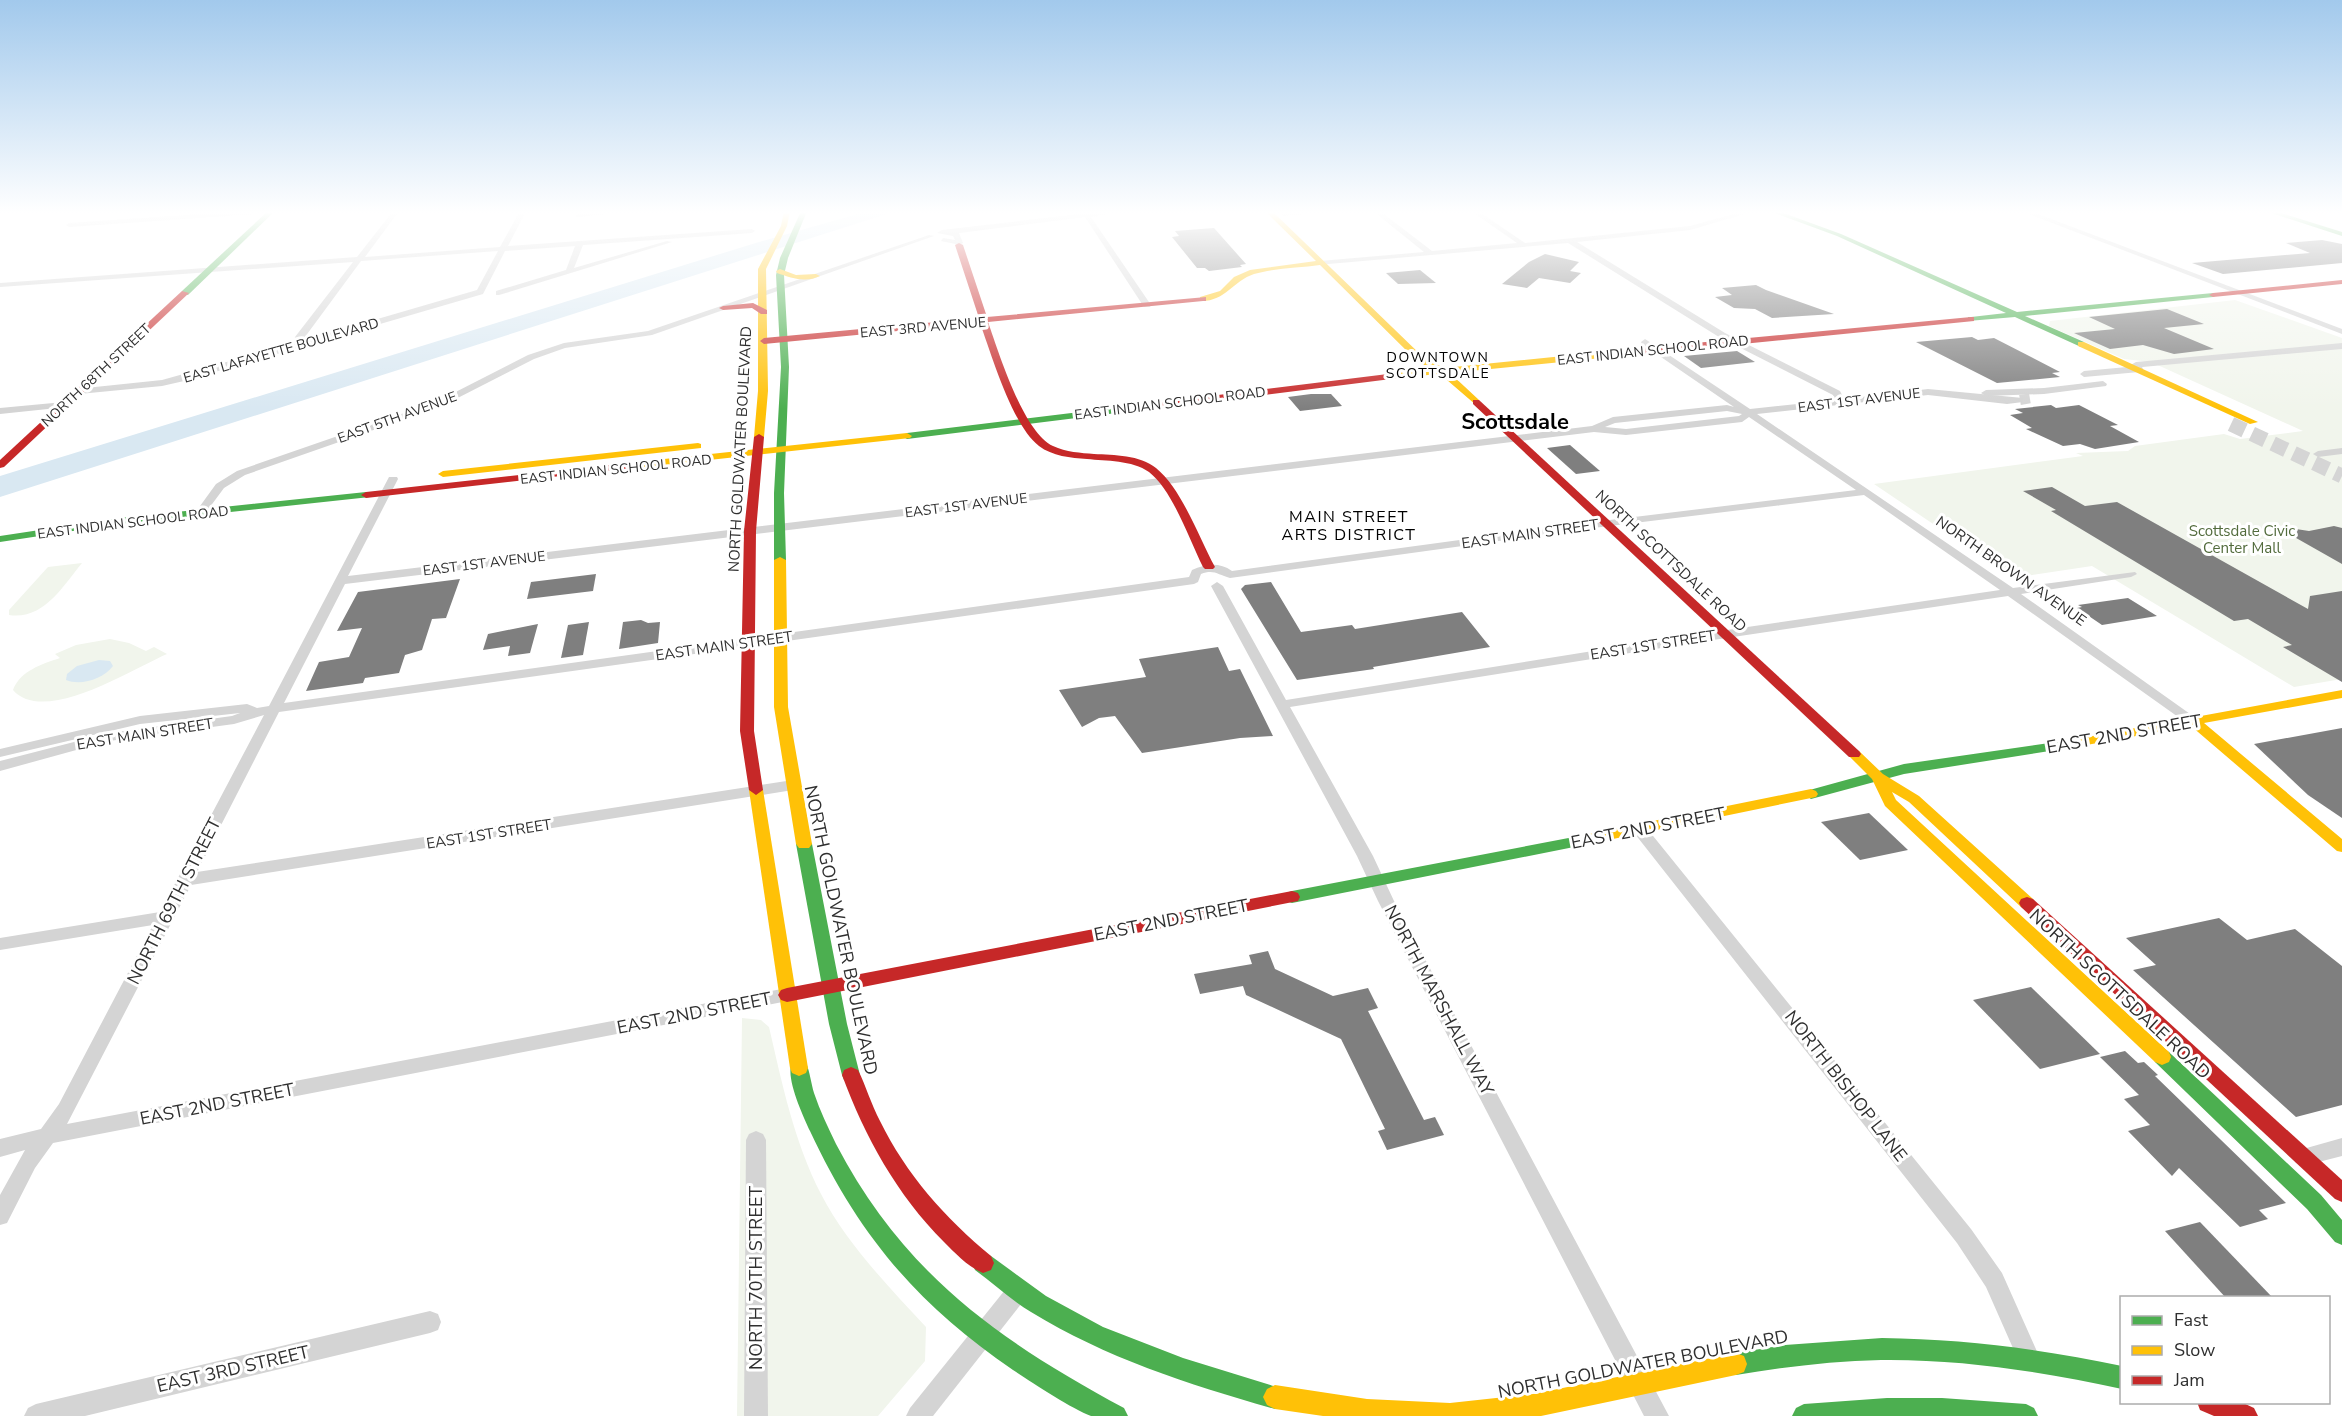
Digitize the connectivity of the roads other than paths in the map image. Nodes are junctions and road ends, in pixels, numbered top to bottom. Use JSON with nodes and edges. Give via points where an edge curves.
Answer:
{"nodes":[{"id":1,"x":104,"y":277,"type":"edge"},
{"id":2,"x":201,"y":277,"type":"edge"},
{"id":3,"x":344,"y":277,"type":"edge"},
{"id":4,"x":487,"y":277,"type":"edge"},
{"id":5,"x":555,"y":277,"type":"edge"},
{"id":6,"x":762,"y":277,"type":"edge"},
{"id":7,"x":781,"y":277,"type":"edge"},
{"id":8,"x":813,"y":277,"type":"edge"},
{"id":9,"x":971,"y":277,"type":"edge"},
{"id":10,"x":1128,"y":277,"type":"edge"},
{"id":11,"x":1243,"y":277,"type":"edge"},
{"id":12,"x":1341,"y":277,"type":"edge"},
{"id":13,"x":1343,"y":277,"type":"edge"},
{"id":14,"x":1628,"y":277,"type":"edge"},
{"id":15,"x":1909,"y":277,"type":"edge"},
{"id":16,"x":1927,"y":277,"type":"edge"},
{"id":17,"x":2195,"y":277,"type":"edge"},
{"id":18,"x":2331,"y":277,"type":"edge"},
{"id":19,"x":2342,"y":282,"type":"edge"},
{"id":20,"x":0,"y":285,"type":"edge"},
{"id":21,"x":782,"y":288,"type":"junction"},
{"id":22,"x":2223,"y":288,"type":"junction"},
{"id":23,"x":499,"y":294,"type":"dead end"},
{"id":24,"x":763,"y":294,"type":"junction"},
{"id":25,"x":2238,"y":294,"type":"junction"},
{"id":26,"x":1147,"y":305,"type":"junction"},
{"id":27,"x":723,"y":308,"type":"junction"},
{"id":28,"x":1982,"y":311,"type":"junction"},
{"id":29,"x":764,"y":312,"type":"junction"},
{"id":30,"x":1999,"y":313,"type":"junction"},
{"id":31,"x":2016,"y":315,"type":"junction"},
{"id":32,"x":986,"y":321,"type":"junction"},
{"id":33,"x":2342,"y":332,"type":"edge"},
{"id":34,"x":1722,"y":335,"type":"junction"},
{"id":35,"x":785,"y":339,"type":"junction"},
{"id":36,"x":764,"y":341,"type":"junction"},
{"id":37,"x":1737,"y":342,"type":"junction"},
{"id":38,"x":298,"y":345,"type":"junction"},
{"id":39,"x":1651,"y":346,"type":"junction"},
{"id":40,"x":2342,"y":346,"type":"edge"},
{"id":41,"x":1426,"y":364,"type":"junction"},
{"id":42,"x":1442,"y":367,"type":"junction"},
{"id":43,"x":2131,"y":368,"type":"junction"},
{"id":44,"x":2112,"y":371,"type":"junction"},
{"id":45,"x":1264,"y":387,"type":"junction"},
{"id":46,"x":79,"y":391,"type":"junction"},
{"id":47,"x":2044,"y":391,"type":"junction"},
{"id":48,"x":1970,"y":395,"type":"junction"},
{"id":49,"x":2032,"y":398,"type":"tunnel mouth"},
{"id":50,"x":2020,"y":400,"type":"tunnel mouth"},
{"id":51,"x":1841,"y":402,"type":"junction"},
{"id":52,"x":64,"y":405,"type":"junction"},
{"id":53,"x":0,"y":411,"type":"edge"},
{"id":54,"x":1748,"y":412,"type":"junction"},
{"id":55,"x":1023,"y":417,"type":"junction"},
{"id":56,"x":2253,"y":422,"type":"dead end"},
{"id":57,"x":2231,"y":424,"type":"tunnel mouth"},
{"id":58,"x":1514,"y":439,"type":"junction"},
{"id":59,"x":27,"y":440,"type":"junction"},
{"id":60,"x":5,"y":442,"type":"dead end"},
{"id":61,"x":783,"y":444,"type":"junction"},
{"id":62,"x":757,"y":447,"type":"junction"},
{"id":63,"x":2342,"y":447,"type":"edge"},
{"id":64,"x":2318,"y":454,"type":"dead end"},
{"id":65,"x":0,"y":465,"type":"edge"},
{"id":66,"x":393,"y":479,"type":"junction"},
{"id":67,"x":1162,"y":481,"type":"junction"},
{"id":68,"x":1866,"y":492,"type":"junction"},
{"id":69,"x":386,"y":493,"type":"junction"},
{"id":70,"x":211,"y":498,"type":"junction"},
{"id":71,"x":200,"y":513,"type":"junction"},
{"id":72,"x":1608,"y":524,"type":"junction"},
{"id":73,"x":0,"y":527,"type":"edge"},
{"id":74,"x":778,"y":528,"type":"junction"},
{"id":75,"x":750,"y":531,"type":"junction"},
{"id":76,"x":0,"y":539,"type":"edge"},
{"id":77,"x":1209,"y":567,"type":"junction"},
{"id":78,"x":2131,"y":574,"type":"dead end"},
{"id":79,"x":1230,"y":575,"type":"junction"},
{"id":80,"x":1194,"y":580,"type":"junction"},
{"id":81,"x":339,"y":581,"type":"junction"},
{"id":82,"x":1216,"y":586,"type":"junction"},
{"id":83,"x":2010,"y":591,"type":"junction"},
{"id":84,"x":1726,"y":634,"type":"junction"},
{"id":85,"x":781,"y":638,"type":"junction"},
{"id":86,"x":749,"y":643,"type":"junction"},
{"id":87,"x":2342,"y":694,"type":"edge"},
{"id":88,"x":1283,"y":704,"type":"junction"},
{"id":89,"x":274,"y":709,"type":"junction"},
{"id":90,"x":255,"y":712,"type":"junction"},
{"id":91,"x":2193,"y":721,"type":"junction"},
{"id":92,"x":0,"y":753,"type":"edge"},
{"id":93,"x":0,"y":766,"type":"edge"},
{"id":94,"x":1878,"y":777,"type":"junction"},
{"id":95,"x":793,"y":785,"type":"junction"},
{"id":96,"x":755,"y":792,"type":"junction"},
{"id":97,"x":1640,"y":830,"type":"junction"},
{"id":98,"x":2342,"y":847,"type":"edge"},
{"id":99,"x":185,"y":880,"type":"junction"},
{"id":100,"x":1377,"y":880,"type":"junction"},
{"id":101,"x":166,"y":917,"type":"junction"},
{"id":102,"x":0,"y":944,"type":"edge"},
{"id":103,"x":831,"y":986,"type":"junction"},
{"id":104,"x":787,"y":995,"type":"junction"},
{"id":105,"x":47,"y":1136,"type":"junction"},
{"id":106,"x":756,"y":1140,"type":"dead end"},
{"id":107,"x":2342,"y":1147,"type":"edge"},
{"id":108,"x":0,"y":1148,"type":"edge"},
{"id":109,"x":2303,"y":1157,"type":"junction"},
{"id":110,"x":2342,"y":1193,"type":"edge"},
{"id":111,"x":0,"y":1216,"type":"edge"},
{"id":112,"x":2342,"y":1235,"type":"edge"},
{"id":113,"x":1017,"y":1292,"type":"junction"},
{"id":114,"x":429,"y":1322,"type":"dead end"},
{"id":115,"x":982,"y":1336,"type":"junction"},
{"id":116,"x":2028,"y":1358,"type":"junction"},
{"id":117,"x":2120,"y":1378,"type":"edge"},
{"id":118,"x":1640,"y":1384,"type":"junction"},
{"id":119,"x":2213,"y":1404,"type":"edge"},
{"id":120,"x":36,"y":1416,"type":"edge"},
{"id":121,"x":756,"y":1416,"type":"edge"},
{"id":122,"x":918,"y":1416,"type":"edge"},
{"id":123,"x":1116,"y":1416,"type":"edge"},
{"id":124,"x":1657,"y":1416,"type":"edge"},
{"id":125,"x":1804,"y":1416,"type":"edge"},
{"id":126,"x":2026,"y":1416,"type":"edge"},
{"id":127,"x":2246,"y":1416,"type":"edge"}],
"edges":[{"from":1,"to":20,"type":"street"},
{"from":2,"to":46,"type":"main road","name":"NORTH 68TH STREET"},
{"from":3,"to":38,"type":"street","via":[[298,339]]},
{"from":4,"to":38,"type":"street","name":"EAST LAFAYETTE BOULEVARD","via":[[480,292]]},
{"from":5,"to":23,"type":"street"},
{"from":6,"to":24,"type":"main road","name":"NORTH GOLDWATER BOULEVARD"},
{"from":7,"to":21,"type":"main road","name":"NORTH GOLDWATER BOULEVARD"},
{"from":8,"to":21,"type":"street","name":"EAST 5TH AVENUE"},
{"from":9,"to":32,"type":"main road"},
{"from":10,"to":26,"type":"street"},
{"from":11,"to":26,"type":"main road","name":"EAST 3RD AVENUE","via":[[1217,296]]},
{"from":12,"to":41,"type":"main road","name":"NORTH SCOTTSDALE ROAD"},
{"from":13,"to":42,"type":"main road","name":"NORTH SCOTTSDALE ROAD"},
{"from":14,"to":34,"type":"street"},
{"from":15,"to":28,"type":"main road"},
{"from":16,"to":30,"type":"main road"},
{"from":17,"to":22,"type":"street"},
{"from":18,"to":22,"type":"main road","name":"EAST INDIAN SCHOOL ROAD"},
{"from":19,"to":25,"type":"main road"},
{"from":21,"to":24,"type":"street","name":"EAST 5TH AVENUE"},
{"from":21,"to":35,"type":"main road","name":"NORTH GOLDWATER BOULEVARD"},
{"from":22,"to":25,"type":"street"},
{"from":22,"to":30,"type":"main road","name":"EAST INDIAN SCHOOL ROAD"},
{"from":24,"to":27,"type":"street","name":"EAST 5TH AVENUE"},
{"from":24,"to":29,"type":"main road","name":"NORTH GOLDWATER BOULEVARD"},
{"from":25,"to":31,"type":"main road"},
{"from":25,"to":33,"type":"street"},
{"from":26,"to":32,"type":"main road","name":"EAST 3RD AVENUE"},
{"from":27,"to":29,"type":"main road","via":[[753,305]]},
{"from":27,"to":70,"type":"street","name":"EAST 5TH AVENUE","via":[[649,333],[564,346],[531,357],[439,404],[241,472],[220,486]]},
{"from":28,"to":30,"type":"main road"},
{"from":28,"to":34,"type":"main road","name":"EAST INDIAN SCHOOL ROAD"},
{"from":29,"to":36,"type":"main road","name":"NORTH GOLDWATER BOULEVARD"},
{"from":30,"to":31,"type":"main road"},
{"from":30,"to":37,"type":"main road","name":"EAST INDIAN SCHOOL ROAD"},
{"from":30,"to":44,"type":"main road"},
{"from":31,"to":43,"type":"main road"},
{"from":32,"to":35,"type":"main road","name":"EAST 3RD AVENUE"},
{"from":32,"to":55,"type":"main road"},
{"from":34,"to":37,"type":"street"},
{"from":34,"to":39,"type":"main road","name":"EAST INDIAN SCHOOL ROAD"},
{"from":35,"to":36,"type":"main road","name":"EAST 3RD AVENUE"},
{"from":35,"to":61,"type":"main road","name":"NORTH GOLDWATER BOULEVARD"},
{"from":36,"to":62,"type":"main road","name":"NORTH GOLDWATER BOULEVARD"},
{"from":37,"to":39,"type":"main road","name":"EAST INDIAN SCHOOL ROAD"},
{"from":37,"to":51,"type":"street","via":[[1790,371],[1820,394]]},
{"from":38,"to":46,"type":"street","name":"EAST LAFAYETTE BOULEVARD","via":[[162,383]]},
{"from":39,"to":42,"type":"main road","name":"EAST INDIAN SCHOOL ROAD"},
{"from":39,"to":54,"type":"street","name":"NORTH BROWN AVENUE"},
{"from":40,"to":43,"type":"street","name":"EAST 1ST AVENUE"},
{"from":41,"to":42,"type":"main road","name":"EAST INDIAN SCHOOL ROAD"},
{"from":41,"to":45,"type":"main road","name":"EAST INDIAN SCHOOL ROAD"},
{"from":42,"to":45,"type":"main road","name":"EAST INDIAN SCHOOL ROAD"},
{"from":42,"to":58,"type":"main road","name":"NORTH SCOTTSDALE ROAD"},
{"from":43,"to":44,"type":"street","name":"EAST 1ST AVENUE"},
{"from":43,"to":56,"type":"main road"},
{"from":44,"to":47,"type":"street","name":"EAST 1ST AVENUE","via":[[2084,374],[2103,384]]},
{"from":44,"to":57,"type":"main road"},
{"from":45,"to":55,"type":"main road","name":"EAST INDIAN SCHOOL ROAD"},
{"from":46,"to":52,"type":"main road","name":"NORTH 68TH STREET"},
{"from":47,"to":48,"type":"street","name":"EAST 1ST AVENUE"},
{"from":47,"to":49,"type":"street","name":"EAST 1ST AVENUE"},
{"from":48,"to":50,"type":"street","name":"EAST 1ST AVENUE"},
{"from":48,"to":51,"type":"street","name":"EAST 1ST AVENUE","via":[[1928,392]]},
{"from":51,"to":54,"type":"street","name":"EAST 1ST AVENUE"},
{"from":52,"to":53,"type":"street"},
{"from":52,"to":59,"type":"main road","name":"NORTH 68TH STREET"},
{"from":54,"to":58,"type":"street","name":"EAST 1ST AVENUE","via":[[1742,419]]},
{"from":54,"to":68,"type":"street","name":"NORTH BROWN AVENUE"},
{"from":55,"to":61,"type":"main road","name":"EAST INDIAN SCHOOL ROAD"},
{"from":55,"to":67,"type":"main road","via":[[1043,445],[1142,465]]},
{"from":58,"to":67,"type":"street","name":"EAST 1ST AVENUE"},
{"from":58,"to":72,"type":"main road","name":"NORTH SCOTTSDALE ROAD"},
{"from":59,"to":60,"type":"main road"},
{"from":59,"to":65,"type":"main road","name":"NORTH 68TH STREET"},
{"from":61,"to":62,"type":"main road","name":"EAST INDIAN SCHOOL ROAD"},
{"from":61,"to":74,"type":"main road","name":"NORTH GOLDWATER BOULEVARD"},
{"from":62,"to":66,"type":"main road","name":"EAST INDIAN SCHOOL ROAD"},
{"from":62,"to":69,"type":"main road","name":"EAST INDIAN SCHOOL ROAD"},
{"from":62,"to":75,"type":"main road","name":"NORTH GOLDWATER BOULEVARD"},
{"from":63,"to":64,"type":"street"},
{"from":66,"to":69,"type":"street","name":"NORTH 69TH STREET"},
{"from":66,"to":70,"type":"main road","name":"EAST INDIAN SCHOOL ROAD"},
{"from":67,"to":74,"type":"street","name":"EAST 1ST AVENUE"},
{"from":67,"to":77,"type":"main road"},
{"from":68,"to":72,"type":"street","name":"EAST MAIN STREET"},
{"from":68,"to":83,"type":"street","name":"NORTH BROWN AVENUE"},
{"from":69,"to":71,"type":"main road","name":"EAST INDIAN SCHOOL ROAD"},
{"from":69,"to":81,"type":"street","name":"NORTH 69TH STREET"},
{"from":70,"to":71,"type":"street","name":"EAST 5TH AVENUE"},
{"from":70,"to":73,"type":"main road","name":"EAST INDIAN SCHOOL ROAD"},
{"from":71,"to":76,"type":"main road","name":"EAST INDIAN SCHOOL ROAD"},
{"from":72,"to":79,"type":"street","name":"EAST MAIN STREET"},
{"from":72,"to":84,"type":"main road","name":"NORTH SCOTTSDALE ROAD"},
{"from":74,"to":75,"type":"street","name":"EAST 1ST AVENUE"},
{"from":74,"to":85,"type":"main road","name":"NORTH GOLDWATER BOULEVARD"},
{"from":75,"to":81,"type":"street","name":"EAST 1ST AVENUE"},
{"from":75,"to":86,"type":"main road","name":"NORTH GOLDWATER BOULEVARD"},
{"from":77,"to":79,"type":"street","via":[[1223,569]]},
{"from":77,"to":80,"type":"street","via":[[1196,572]]},
{"from":78,"to":83,"type":"street","name":"EAST 1ST STREET"},
{"from":79,"to":82,"type":"street","via":[[1226,584]]},
{"from":80,"to":82,"type":"street"},
{"from":80,"to":85,"type":"street","name":"EAST MAIN STREET"},
{"from":81,"to":89,"type":"street","name":"NORTH 69TH STREET"},
{"from":82,"to":88,"type":"street","name":"NORTH MARSHALL WAY"},
{"from":83,"to":84,"type":"street","name":"EAST 1ST STREET"},
{"from":83,"to":91,"type":"street","name":"NORTH BROWN AVENUE"},
{"from":84,"to":88,"type":"street","name":"EAST 1ST STREET"},
{"from":84,"to":94,"type":"main road","name":"NORTH SCOTTSDALE ROAD"},
{"from":85,"to":86,"type":"street","name":"EAST MAIN STREET"},
{"from":85,"to":95,"type":"main road","name":"NORTH GOLDWATER BOULEVARD","via":[[781,706]]},
{"from":86,"to":89,"type":"street","name":"EAST MAIN STREET"},
{"from":86,"to":96,"type":"main road","name":"NORTH GOLDWATER BOULEVARD","via":[[746,711]]},
{"from":87,"to":91,"type":"main road","name":"EAST 2ND STREET"},
{"from":88,"to":100,"type":"street","name":"NORTH MARSHALL WAY"},
{"from":89,"to":90,"type":"street","name":"EAST MAIN STREET"},
{"from":89,"to":99,"type":"street","name":"NORTH 69TH STREET"},
{"from":90,"to":92,"type":"street","name":"EAST MAIN STREET","via":[[247,708],[152,718]]},
{"from":90,"to":93,"type":"street","name":"EAST MAIN STREET","via":[[234,720],[108,737]]},
{"from":91,"to":94,"type":"main road","name":"EAST 2ND STREET","via":[[2031,751],[1904,769]]},
{"from":91,"to":98,"type":"main road","name":"NORTH BROWN AVENUE"},
{"from":94,"to":97,"type":"main road","name":"EAST 2ND STREET"},
{"from":94,"to":109,"type":"main road","name":"NORTH SCOTTSDALE ROAD","via":[[1914,799]]},
{"from":94,"to":112,"type":"main road","name":"NORTH SCOTTSDALE ROAD","via":[[1890,803],[2267,1156]]},
{"from":95,"to":96,"type":"street","name":"EAST 1ST STREET"},
{"from":95,"to":103,"type":"main road","name":"NORTH GOLDWATER BOULEVARD"},
{"from":96,"to":99,"type":"street","name":"EAST 1ST STREET"},
{"from":96,"to":104,"type":"main road","name":"NORTH GOLDWATER BOULEVARD"},
{"from":97,"to":100,"type":"main road","name":"EAST 2ND STREET"},
{"from":97,"to":116,"type":"street","name":"NORTH BISHOP LANE","via":[[1964,1236],[1994,1280]]},
{"from":99,"to":101,"type":"street","name":"NORTH 69TH STREET"},
{"from":100,"to":103,"type":"main road","name":"EAST 2ND STREET"},
{"from":100,"to":118,"type":"street","name":"NORTH MARSHALL WAY"},
{"from":101,"to":102,"type":"street"},
{"from":101,"to":105,"type":"street","name":"NORTH 69TH STREET","via":[[66,1110]]},
{"from":103,"to":104,"type":"main road","name":"EAST 2ND STREET"},
{"from":103,"to":113,"type":"main road","name":"NORTH GOLDWATER BOULEVARD","via":[[857,1091],[879,1140],[944,1226]]},
{"from":104,"to":105,"type":"street","name":"EAST 2ND STREET"},
{"from":104,"to":115,"type":"main road","name":"NORTH GOLDWATER BOULEVARD","via":[[808,1102],[825,1146],[847,1186],[885,1245],[913,1277]]},
{"from":105,"to":108,"type":"street","name":"EAST 2ND STREET"},
{"from":105,"to":111,"type":"street","name":"NORTH 69TH STREET","via":[[28,1162]]},
{"from":106,"to":121,"type":"street","name":"NORTH 70TH STREET"},
{"from":107,"to":109,"type":"street"},
{"from":109,"to":110,"type":"main road","name":"NORTH SCOTTSDALE ROAD"},
{"from":113,"to":115,"type":"street"},
{"from":113,"to":118,"type":"main road","name":"NORTH GOLDWATER BOULEVARD","via":[[1054,1318],[1143,1363],[1291,1405],[1344,1412],[1449,1415],[1556,1402]]},
{"from":114,"to":120,"type":"street","name":"EAST 3RD STREET"},
{"from":115,"to":122,"type":"street"},
{"from":115,"to":123,"type":"main road","name":"NORTH GOLDWATER BOULEVARD","via":[[1060,1388]]},
{"from":116,"to":117,"type":"main road","name":"NORTH GOLDWATER BOULEVARD"},
{"from":116,"to":118,"type":"main road","name":"NORTH GOLDWATER BOULEVARD","via":[[1879,1347],[1808,1352]]},
{"from":118,"to":124,"type":"street","name":"NORTH MARSHALL WAY"},
{"from":119,"to":127,"type":"main road"},
{"from":125,"to":126,"type":"main road","via":[[1934,1407]]}]}
